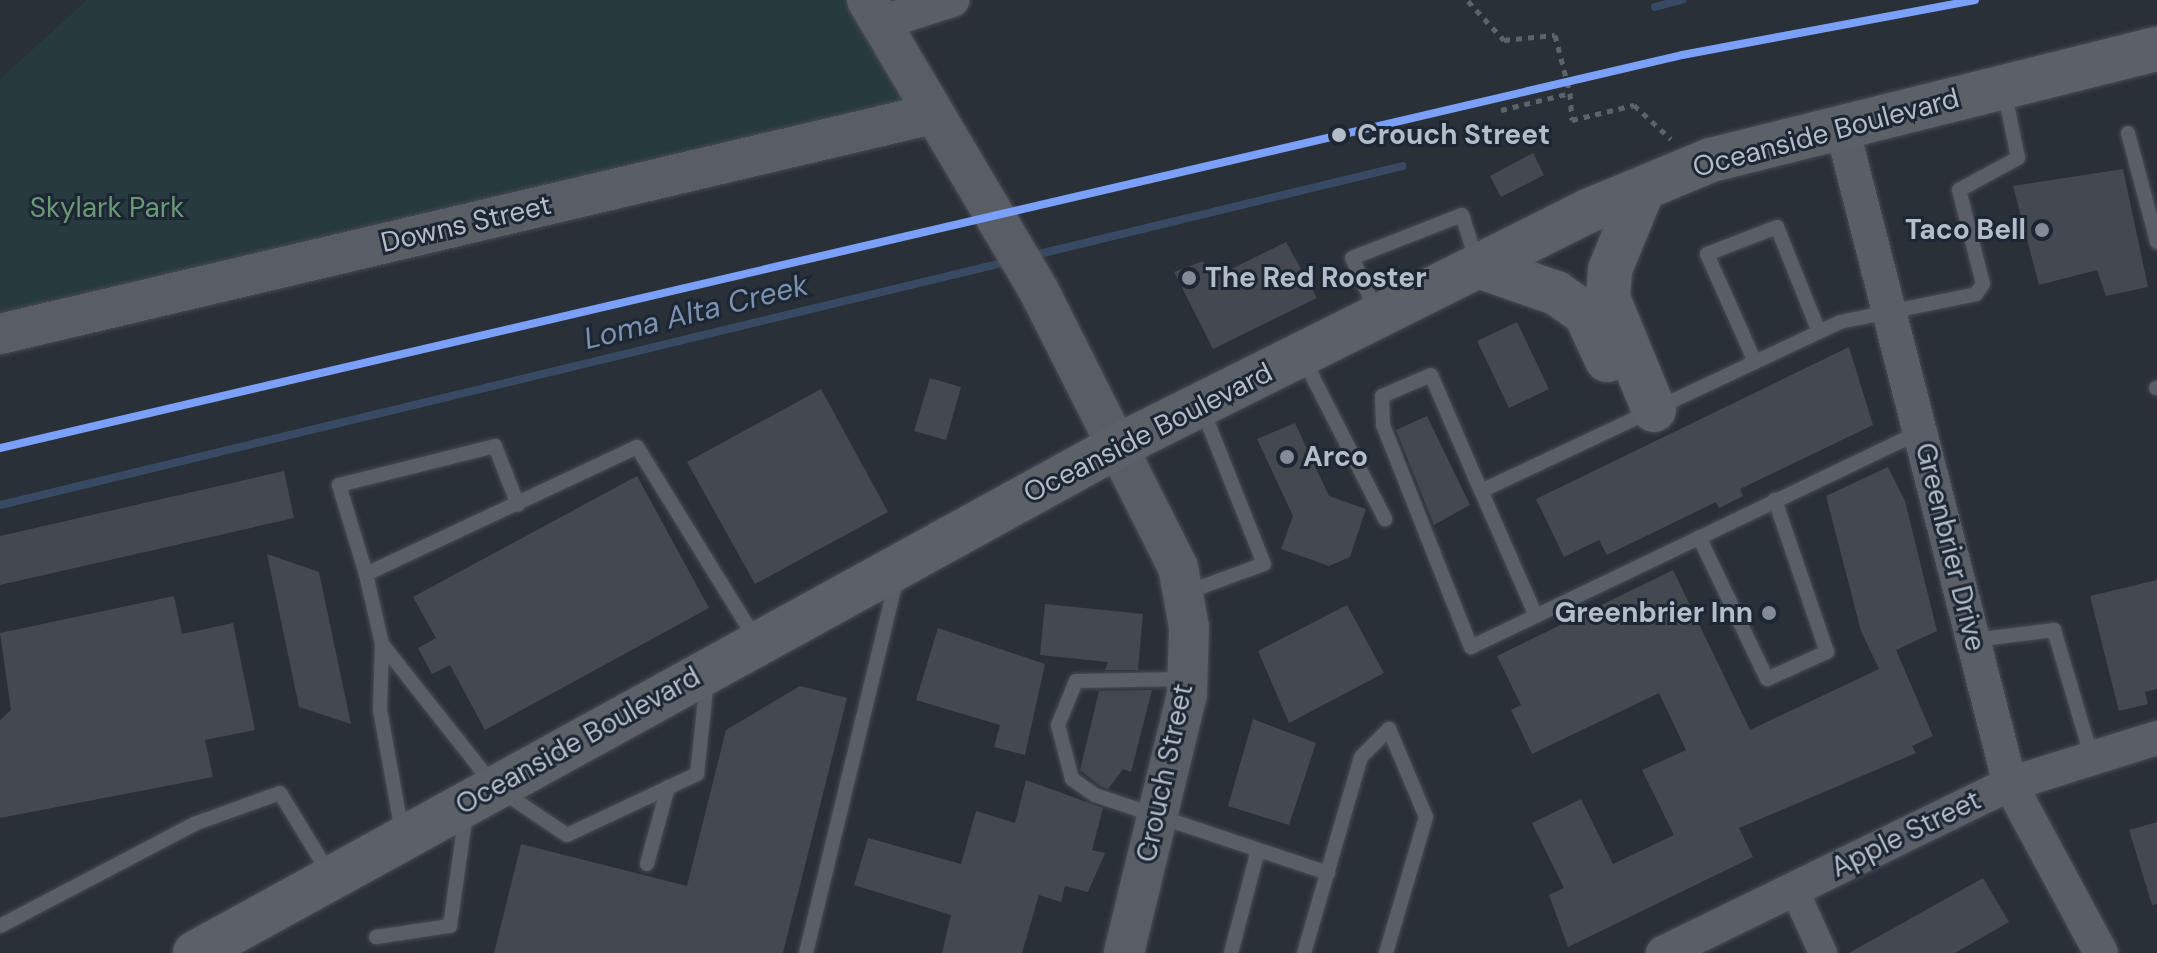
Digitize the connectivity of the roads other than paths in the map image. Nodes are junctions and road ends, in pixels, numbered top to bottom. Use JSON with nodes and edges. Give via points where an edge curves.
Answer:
{"nodes":[{"id":1,"x":952,"y":0,"type":"edge"},
{"id":2,"x":873,"y":12,"type":"edge"},
{"id":3,"x":2157,"y":49,"type":"edge"},
{"id":4,"x":2003,"y":85,"type":"junction"},
{"id":5,"x":932,"y":114,"type":"junction"},
{"id":6,"x":1841,"y":124,"type":"junction"},
{"id":7,"x":2128,"y":133,"type":"dead end"},
{"id":8,"x":1643,"y":189,"type":"junction"},
{"id":9,"x":2157,"y":242,"type":"edge"},
{"id":10,"x":1478,"y":266,"type":"junction"},
{"id":11,"x":1379,"y":315,"type":"junction"},
{"id":12,"x":1891,"y":315,"type":"junction"},
{"id":13,"x":1819,"y":332,"type":"junction"},
{"id":14,"x":0,"y":334,"type":"edge"},
{"id":15,"x":1301,"y":354,"type":"junction"},
{"id":16,"x":1755,"y":362,"type":"junction"},
{"id":17,"x":1201,"y":404,"type":"junction"},
{"id":18,"x":1644,"y":414,"type":"junction"},
{"id":19,"x":1921,"y":431,"type":"junction"},
{"id":20,"x":1120,"y":445,"type":"junction"},
{"id":21,"x":1481,"y":491,"type":"junction"},
{"id":22,"x":1775,"y":500,"type":"junction"},
{"id":23,"x":518,"y":505,"type":"junction"},
{"id":24,"x":1385,"y":519,"type":"dead end"},
{"id":25,"x":1699,"y":537,"type":"junction"},
{"id":26,"x":900,"y":565,"type":"junction"},
{"id":27,"x":366,"y":574,"type":"junction"},
{"id":28,"x":1183,"y":594,"type":"junction"},
{"id":29,"x":1536,"y":616,"type":"junction"},
{"id":30,"x":1974,"y":640,"type":"junction"},
{"id":31,"x":757,"y":642,"type":"junction"},
{"id":32,"x":382,"y":644,"type":"junction"},
{"id":33,"x":709,"y":669,"type":"junction"},
{"id":34,"x":1187,"y":679,"type":"junction"},
{"id":35,"x":2157,"y":738,"type":"edge"},
{"id":36,"x":2092,"y":758,"type":"junction"},
{"id":37,"x":2010,"y":784,"type":"junction"},
{"id":38,"x":668,"y":787,"type":"junction"},
{"id":39,"x":481,"y":794,"type":"junction"},
{"id":40,"x":1157,"y":816,"type":"junction"},
{"id":41,"x":402,"y":836,"type":"junction"},
{"id":42,"x":1258,"y":850,"type":"junction"},
{"id":43,"x":647,"y":864,"type":"dead end"},
{"id":44,"x":1328,"y":873,"type":"junction"},
{"id":45,"x":330,"y":875,"type":"junction"},
{"id":46,"x":1794,"y":889,"type":"junction"},
{"id":47,"x":0,"y":926,"type":"edge"},
{"id":48,"x":376,"y":937,"type":"dead end"},
{"id":49,"x":195,"y":953,"type":"edge"},
{"id":50,"x":806,"y":953,"type":"edge"},
{"id":51,"x":1124,"y":953,"type":"edge"},
{"id":52,"x":1231,"y":953,"type":"edge"},
{"id":53,"x":1304,"y":953,"type":"edge"},
{"id":54,"x":1386,"y":953,"type":"edge"},
{"id":55,"x":1663,"y":953,"type":"edge"},
{"id":56,"x":1823,"y":953,"type":"edge"},
{"id":57,"x":2101,"y":953,"type":"edge"}],
"edges":[{"from":1,"to":2,"type":"street"},
{"from":2,"to":5,"type":"main road","name":"Crouch Street"},
{"from":3,"to":4,"type":"main road","name":"Oceanside Boulevard"},
{"from":4,"to":6,"type":"main road","name":"Oceanside Boulevard"},
{"from":4,"to":12,"type":"lane","via":[[2018,158],[1959,190],[1958,204],[1983,284],[1976,294]]},
{"from":5,"to":14,"type":"main road","name":"Downs Street"},
{"from":5,"to":20,"type":"main road","name":"Crouch Street","via":[[1012,241]]},
{"from":6,"to":8,"type":"main road","name":"Oceanside Boulevard","via":[[1696,166]]},
{"from":6,"to":12,"type":"street","name":"Greenbrier Drive"},
{"from":7,"to":9,"type":"lane"},
{"from":8,"to":10,"type":"main road","name":"Oceanside Boulevard"},
{"from":8,"to":18,"type":"main road","via":[[1610,270],[1608,298]]},
{"from":10,"to":11,"type":"main road","name":"Oceanside Boulevard"},
{"from":10,"to":11,"type":"lane","via":[[1462,215],[1352,258]]},
{"from":10,"to":18,"type":"main road","via":[[1556,293],[1585,313]]},
{"from":11,"to":15,"type":"main road","name":"Oceanside Boulevard"},
{"from":12,"to":13,"type":"lane"},
{"from":12,"to":19,"type":"street","name":"Greenbrier Drive"},
{"from":13,"to":16,"type":"lane"},
{"from":13,"to":16,"type":"lane","via":[[1777,227],[1707,254]]},
{"from":15,"to":17,"type":"main road","name":"Oceanside Boulevard"},
{"from":15,"to":24,"type":"lane"},
{"from":16,"to":18,"type":"lane"},
{"from":17,"to":20,"type":"main road","name":"Oceanside Boulevard"},
{"from":17,"to":28,"type":"lane","via":[[1264,564]]},
{"from":18,"to":21,"type":"lane"},
{"from":19,"to":22,"type":"lane"},
{"from":19,"to":30,"type":"street","name":"Greenbrier Drive"},
{"from":20,"to":26,"type":"main road","name":"Oceanside Boulevard"},
{"from":20,"to":28,"type":"main road","name":"Crouch Street","via":[[1178,567]]},
{"from":21,"to":29,"type":"lane"},
{"from":21,"to":29,"type":"lane","via":[[1431,375],[1382,396],[1383,425],[1471,647]]},
{"from":22,"to":25,"type":"lane"},
{"from":22,"to":25,"type":"lane","via":[[1827,652],[1767,679]]},
{"from":23,"to":27,"type":"lane"},
{"from":23,"to":27,"type":"lane","via":[[495,446],[339,485]]},
{"from":23,"to":31,"type":"lane","via":[[637,447]]},
{"from":25,"to":29,"type":"lane"},
{"from":26,"to":31,"type":"main road","name":"Oceanside Boulevard"},
{"from":26,"to":50,"type":"lane"},
{"from":27,"to":32,"type":"lane"},
{"from":28,"to":34,"type":"main road","name":"Crouch Street"},
{"from":30,"to":36,"type":"lane","via":[[2054,630]]},
{"from":30,"to":37,"type":"street","name":"Greenbrier Drive"},
{"from":31,"to":33,"type":"main road","name":"Oceanside Boulevard"},
{"from":32,"to":39,"type":"lane"},
{"from":32,"to":41,"type":"lane","via":[[380,710]]},
{"from":33,"to":38,"type":"lane","via":[[697,774]]},
{"from":33,"to":39,"type":"main road","name":"Oceanside Boulevard"},
{"from":34,"to":40,"type":"main road","name":"Crouch Street"},
{"from":34,"to":40,"type":"lane","via":[[1082,678],[1060,709],[1058,740],[1076,784]]},
{"from":35,"to":36,"type":"street","name":"Apple Street"},
{"from":36,"to":37,"type":"street","name":"Apple Street"},
{"from":37,"to":46,"type":"street","name":"Apple Street"},
{"from":37,"to":57,"type":"street","name":"Greenbrier Drive"},
{"from":38,"to":39,"type":"lane","via":[[567,835]]},
{"from":38,"to":43,"type":"lane"},
{"from":39,"to":41,"type":"main road","name":"Oceanside Boulevard"},
{"from":39,"to":48,"type":"lane","via":[[450,926]]},
{"from":40,"to":42,"type":"lane"},
{"from":40,"to":51,"type":"main road","name":"Crouch Street"},
{"from":41,"to":45,"type":"main road","name":"Oceanside Boulevard"},
{"from":42,"to":44,"type":"lane"},
{"from":42,"to":52,"type":"lane"},
{"from":44,"to":53,"type":"lane"},
{"from":44,"to":54,"type":"lane","via":[[1361,757],[1389,729],[1426,817]]},
{"from":45,"to":47,"type":"lane","via":[[280,793],[194,824]]},
{"from":45,"to":49,"type":"main road","name":"Oceanside Boulevard"},
{"from":46,"to":55,"type":"street","name":"Apple Street"},
{"from":46,"to":56,"type":"street"}]}
